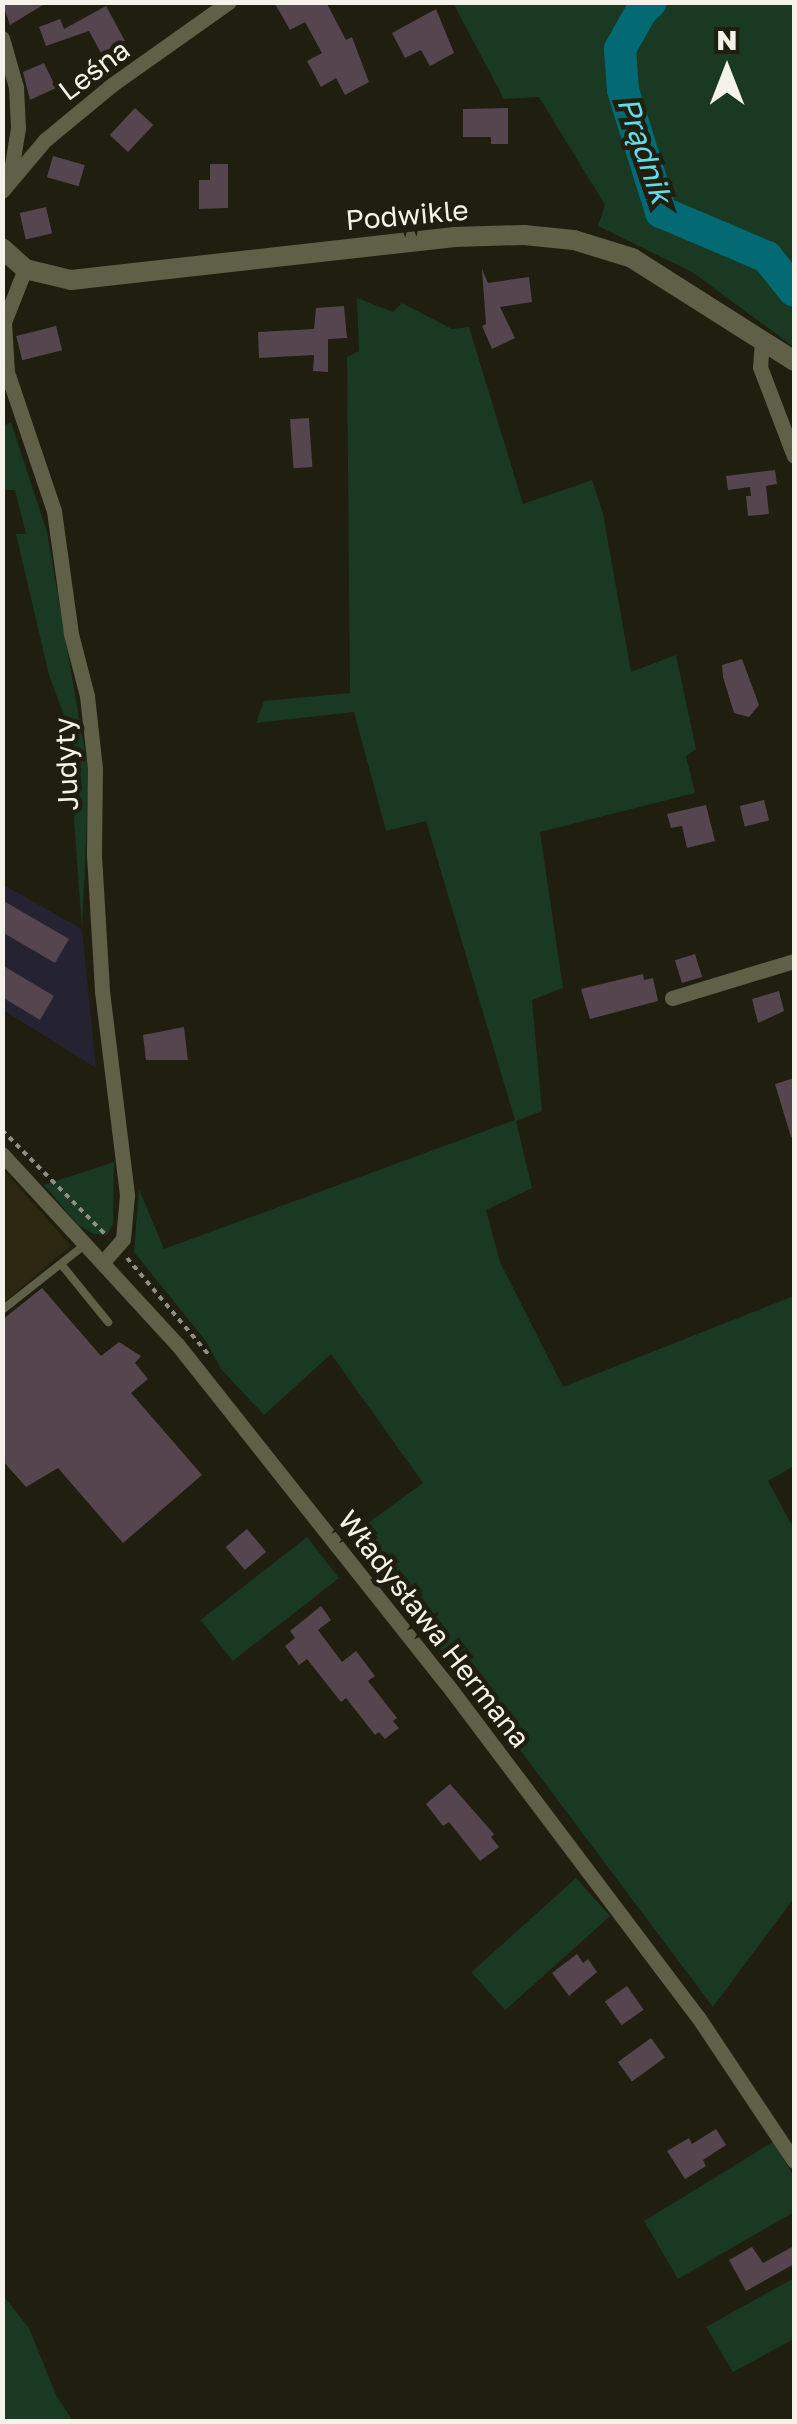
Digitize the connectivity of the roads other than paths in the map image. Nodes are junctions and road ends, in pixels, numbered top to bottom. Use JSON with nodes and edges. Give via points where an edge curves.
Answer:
{"nodes":[{"id":1,"x":229,"y":2,"type":"edge"},
{"id":2,"x":2,"y":38,"type":"edge"},
{"id":3,"x":6,"y":186,"type":"edge"},
{"id":4,"x":2,"y":248,"type":"edge"},
{"id":5,"x":25,"y":269,"type":"junction"},
{"id":6,"x":769,"y":344,"type":"junction"},
{"id":7,"x":794,"y":361,"type":"edge"},
{"id":8,"x":794,"y":456,"type":"edge"},
{"id":9,"x":794,"y":961,"type":"edge"},
{"id":10,"x":672,"y":998,"type":"dead end"},
{"id":11,"x":2,"y":1154,"type":"edge"},
{"id":12,"x":87,"y":1243,"type":"junction"},
{"id":13,"x":104,"y":1261,"type":"junction"},
{"id":14,"x":60,"y":1264,"type":"junction"},
{"id":15,"x":2,"y":1310,"type":"edge"},
{"id":16,"x":108,"y":1322,"type":"dead end"},
{"id":17,"x":794,"y":2161,"type":"edge"}],
"edges":[{"from":1,"to":3,"type":"street","name":"Leśna","via":[[45,140]]},
{"from":2,"to":3,"type":"street","via":[[18,114]]},
{"from":4,"to":5,"type":"street"},
{"from":5,"to":6,"type":"street","name":"Podwikle","via":[[71,280],[349,246],[524,235],[574,240],[632,258]]},
{"from":5,"to":13,"type":"street","name":"Judyty","via":[[4,322],[7,372],[54,512],[95,769],[102,991],[128,1207],[123,1239]]},
{"from":6,"to":7,"type":"street","name":"Podwikle"},
{"from":6,"to":8,"type":"street","via":[[760,367]]},
{"from":9,"to":10,"type":"street"},
{"from":11,"to":12,"type":"street","name":"Władysława Hermana"},
{"from":12,"to":13,"type":"street","name":"Władysława Hermana"},
{"from":12,"to":14,"type":"lane"},
{"from":13,"to":17,"type":"street","name":"Władysława Hermana","via":[[185,1353],[536,1798]]},
{"from":14,"to":15,"type":"lane"},
{"from":14,"to":16,"type":"lane"}]}
